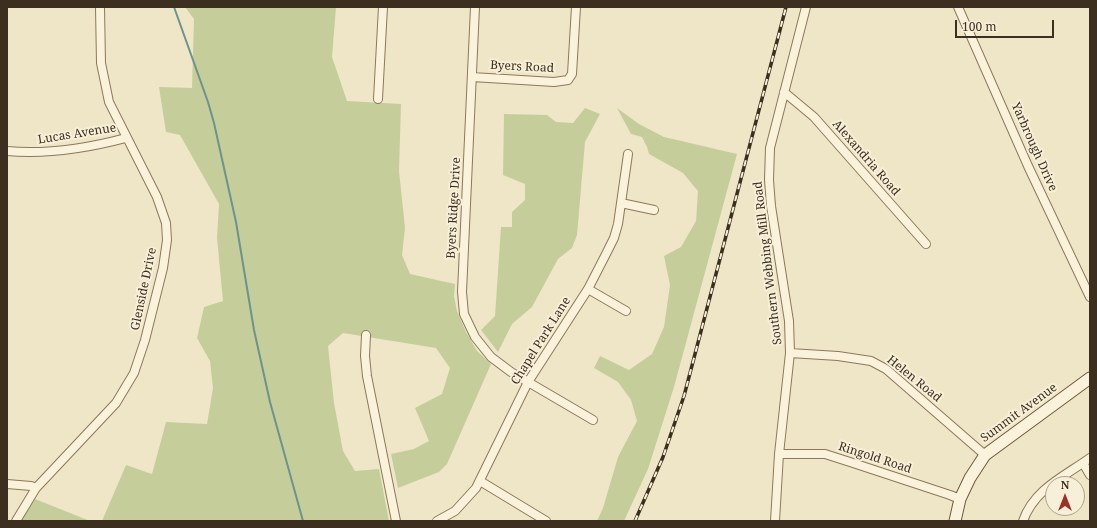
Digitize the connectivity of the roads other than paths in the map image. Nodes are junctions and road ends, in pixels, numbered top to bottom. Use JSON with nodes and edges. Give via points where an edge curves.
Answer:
{"nodes":[{"id":1,"x":100,"y":7,"type":"edge"},
{"id":2,"x":383,"y":7,"type":"edge"},
{"id":3,"x":475,"y":7,"type":"edge"},
{"id":4,"x":576,"y":7,"type":"edge"},
{"id":5,"x":806,"y":7,"type":"edge"},
{"id":6,"x":958,"y":7,"type":"edge"},
{"id":7,"x":472,"y":76,"type":"junction"},
{"id":8,"x":784,"y":92,"type":"junction"},
{"id":9,"x":378,"y":99,"type":"dead end"},
{"id":10,"x":126,"y":138,"type":"junction"},
{"id":11,"x":7,"y":151,"type":"edge"},
{"id":12,"x":628,"y":154,"type":"dead end"},
{"id":13,"x":621,"y":203,"type":"junction"},
{"id":14,"x":654,"y":210,"type":"dead end"},
{"id":15,"x":926,"y":244,"type":"dead end"},
{"id":16,"x":588,"y":289,"type":"junction"},
{"id":17,"x":1090,"y":297,"type":"edge"},
{"id":18,"x":626,"y":311,"type":"dead end"},
{"id":19,"x":366,"y":335,"type":"dead end"},
{"id":20,"x":790,"y":353,"type":"junction"},
{"id":21,"x":1090,"y":378,"type":"edge"},
{"id":22,"x":528,"y":382,"type":"junction"},
{"id":23,"x":593,"y":420,"type":"dead end"},
{"id":24,"x":779,"y":454,"type":"junction"},
{"id":25,"x":985,"y":455,"type":"junction"},
{"id":26,"x":1090,"y":458,"type":"edge"},
{"id":27,"x":1082,"y":463,"type":"junction"},
{"id":28,"x":1090,"y":475,"type":"edge"},
{"id":29,"x":480,"y":481,"type":"junction"},
{"id":30,"x":7,"y":484,"type":"edge"},
{"id":31,"x":36,"y":488,"type":"junction"},
{"id":32,"x":960,"y":500,"type":"junction"},
{"id":33,"x":16,"y":521,"type":"edge"},
{"id":34,"x":396,"y":521,"type":"edge"},
{"id":35,"x":436,"y":521,"type":"edge"},
{"id":36,"x":546,"y":521,"type":"edge"},
{"id":37,"x":775,"y":521,"type":"edge"},
{"id":38,"x":955,"y":521,"type":"edge"},
{"id":39,"x":1023,"y":521,"type":"edge"}],
"edges":[{"from":1,"to":10,"type":"street","name":"Glenside Drive","via":[[101,63],[109,102]]},
{"from":2,"to":9,"type":"street"},
{"from":3,"to":7,"type":"street","name":"Byers Ridge Drive"},
{"from":4,"to":7,"type":"street","name":"Byers Road","via":[[572,74],[568,80],[554,82]]},
{"from":5,"to":8,"type":"street","name":"Southern Webbing Mill Road"},
{"from":6,"to":17,"type":"street","name":"Yarbrough Drive","via":[[1028,166]]},
{"from":7,"to":22,"type":"street","name":"Byers Ridge Drive","via":[[462,292],[464,314],[474,337],[491,357]]},
{"from":8,"to":15,"type":"street","name":"Alexandria Road","via":[[814,117]]},
{"from":8,"to":20,"type":"street","name":"Southern Webbing Mill Road","via":[[770,148],[769,180],[789,321]]},
{"from":10,"to":11,"type":"street","name":"Lucas Avenue","via":[[45,153]]},
{"from":10,"to":31,"type":"street","name":"Glenside Drive","via":[[157,197],[166,223],[164,268],[154,307],[134,373],[116,403]]},
{"from":12,"to":13,"type":"street","name":"Chapel Park Lane"},
{"from":13,"to":14,"type":"street"},
{"from":13,"to":16,"type":"street","name":"Chapel Park Lane","via":[[614,238]]},
{"from":16,"to":18,"type":"street"},
{"from":16,"to":22,"type":"street","name":"Chapel Park Lane"},
{"from":19,"to":34,"type":"street","via":[[367,376]]},
{"from":20,"to":24,"type":"street","name":"Southern Webbing Mill Road"},
{"from":20,"to":25,"type":"street","name":"Helen Road","via":[[871,361],[886,369]]},
{"from":21,"to":25,"type":"main road","name":"Summit Avenue"},
{"from":22,"to":23,"type":"street","name":"Byers Ridge Drive"},
{"from":22,"to":29,"type":"street","name":"Chapel Park Lane"},
{"from":24,"to":32,"type":"street","name":"Ringold Road","via":[[824,454]]},
{"from":24,"to":37,"type":"street","name":"Southern Webbing Mill Road"},
{"from":25,"to":32,"type":"main road","name":"Summit Avenue"},
{"from":26,"to":27,"type":"street"},
{"from":27,"to":28,"type":"street"},
{"from":27,"to":39,"type":"street","via":[[1043,491],[1032,503]]},
{"from":29,"to":35,"type":"street","name":"Chapel Park Lane","via":[[455,512]]},
{"from":29,"to":36,"type":"street"},
{"from":30,"to":31,"type":"street"},
{"from":31,"to":33,"type":"street","name":"Glenside Drive"},
{"from":32,"to":38,"type":"main road","name":"Summit Avenue"}]}
